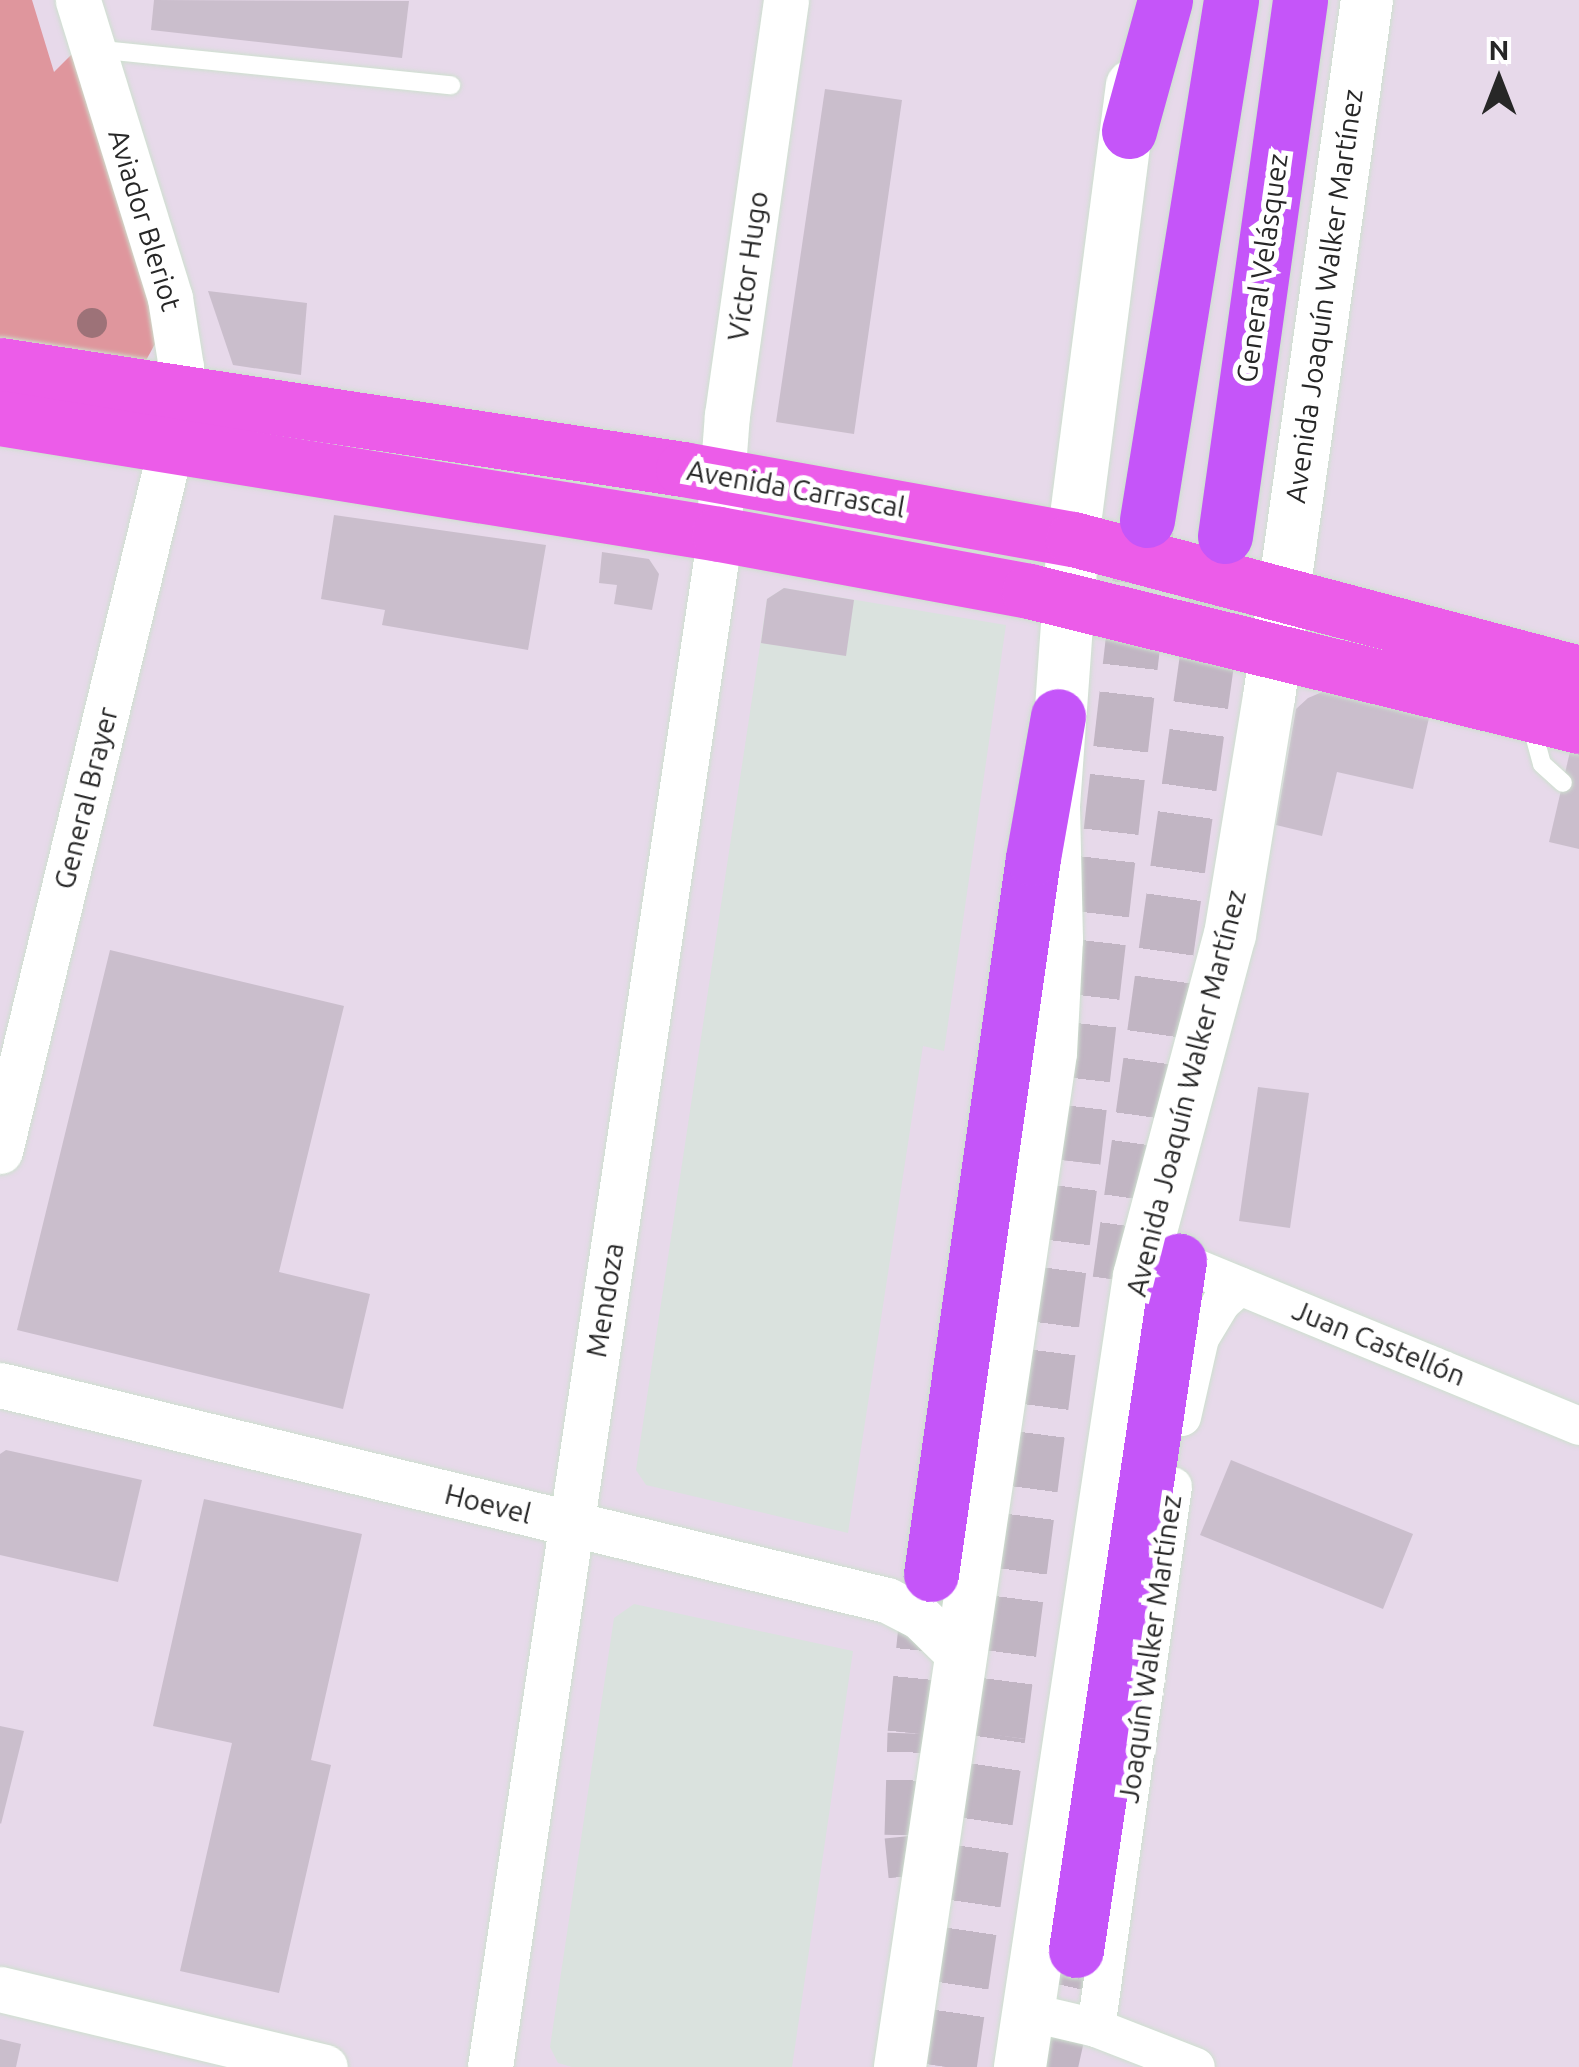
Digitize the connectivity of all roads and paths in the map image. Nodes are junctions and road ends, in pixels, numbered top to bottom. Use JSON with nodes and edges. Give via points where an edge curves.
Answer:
{"nodes":[{"id":1,"x":78,"y":0,"type":"edge"},
{"id":2,"x":786,"y":0,"type":"edge"},
{"id":3,"x":1139,"y":0,"type":"edge"},
{"id":4,"x":1165,"y":0,"type":"edge"},
{"id":5,"x":1231,"y":0,"type":"edge"},
{"id":6,"x":1300,"y":0,"type":"edge"},
{"id":7,"x":1368,"y":0,"type":"edge"},
{"id":8,"x":94,"y":49,"type":"junction"},
{"id":9,"x":451,"y":85,"type":"dead end"},
{"id":10,"x":1129,"y":131,"type":"junction"},
{"id":11,"x":0,"y":365,"type":"edge"},
{"id":12,"x":0,"y":418,"type":"edge"},
{"id":13,"x":175,"y":419,"type":"junction"},
{"id":14,"x":721,"y":476,"type":"junction"},
{"id":15,"x":1147,"y":520,"type":"tunnel mouth"},
{"id":16,"x":720,"y":534,"type":"junction"},
{"id":17,"x":1225,"y":536,"type":"tunnel mouth"},
{"id":18,"x":1072,"y":539,"type":"junction"},
{"id":19,"x":1282,"y":593,"type":"junction"},
{"id":20,"x":1069,"y":600,"type":"junction"},
{"id":21,"x":1274,"y":649,"type":"junction"},
{"id":22,"x":1579,"y":673,"type":"edge"},
{"id":23,"x":1058,"y":716,"type":"junction"},
{"id":24,"x":1554,"y":720,"type":"edge"},
{"id":25,"x":1563,"y":783,"type":"dead end"},
{"id":26,"x":1230,"y":935,"type":"junction"},
{"id":27,"x":0,"y":1151,"type":"edge"},
{"id":28,"x":1179,"y":1261,"type":"junction"},
{"id":29,"x":1240,"y":1286,"type":"junction"},
{"id":30,"x":0,"y":1385,"type":"edge"},
{"id":31,"x":1579,"y":1426,"type":"edge"},
{"id":32,"x":571,"y":1524,"type":"junction"},
{"id":33,"x":931,"y":1574,"type":"tunnel mouth"},
{"id":34,"x":959,"y":1655,"type":"junction"},
{"id":35,"x":1076,"y":1950,"type":"tunnel mouth"},
{"id":36,"x":0,"y":1989,"type":"edge"},
{"id":37,"x":1028,"y":2012,"type":"junction"},
{"id":38,"x":1096,"y":2028,"type":"junction"},
{"id":39,"x":324,"y":2067,"type":"edge"},
{"id":40,"x":490,"y":2067,"type":"edge"},
{"id":41,"x":900,"y":2067,"type":"edge"},
{"id":42,"x":1020,"y":2067,"type":"edge"},
{"id":43,"x":1196,"y":2067,"type":"edge"}],
"edges":[{"from":1,"to":8,"type":"street","name":"Aviador Bleriot"},
{"from":2,"to":14,"type":"street","name":"Víctor Hugo"},
{"from":3,"to":10,"type":"main road"},
{"from":4,"to":10,"type":"highway"},
{"from":5,"to":15,"type":"highway"},
{"from":6,"to":17,"type":"highway","name":"General Velásquez"},
{"from":7,"to":19,"type":"main road","name":"Avenida Joaquín Walker Martínez"},
{"from":8,"to":9,"type":"lane"},
{"from":8,"to":13,"type":"street","name":"Aviador Bleriot","via":[[170,298],[181,358]]},
{"from":10,"to":18,"type":"main road"},
{"from":11,"to":13,"type":"main road","name":"Avenida Carrascal"},
{"from":12,"to":13,"type":"main road","name":"Avenida Carrascal"},
{"from":13,"to":14,"type":"main road","name":"Avenida Carrascal"},
{"from":13,"to":16,"type":"main road","name":"Avenida Carrascal"},
{"from":13,"to":27,"type":"street","name":"General Brayer"},
{"from":14,"to":16,"type":"street","name":"Víctor Hugo"},
{"from":14,"to":18,"type":"main road","name":"Avenida Carrascal"},
{"from":16,"to":20,"type":"main road","name":"Avenida Carrascal"},
{"from":16,"to":32,"type":"street","name":"Mendoza"},
{"from":18,"to":19,"type":"main road","name":"Avenida Carrascal"},
{"from":18,"to":20,"type":"main road"},
{"from":19,"to":21,"type":"main road","name":"Avenida Joaquín Walker Martínez"},
{"from":19,"to":22,"type":"main road","name":"Avenida Carrascal"},
{"from":20,"to":21,"type":"main road","name":"Avenida Carrascal"},
{"from":20,"to":23,"type":"main road"},
{"from":21,"to":24,"type":"main road","name":"Avenida Carrascal"},
{"from":21,"to":26,"type":"main road","name":"Avenida Joaquín Walker Martínez"},
{"from":23,"to":33,"type":"highway"},
{"from":23,"to":34,"type":"main road","via":[[1051,1054]]},
{"from":24,"to":25,"type":"lane","via":[[1542,764]]},
{"from":26,"to":28,"type":"main road"},
{"from":26,"to":37,"type":"main road","name":"Avenida Joaquín Walker Martínez","via":[[1138,1276]]},
{"from":28,"to":29,"type":"street","name":"Juan Castellón"},
{"from":28,"to":35,"type":"highway"},
{"from":29,"to":31,"type":"street","name":"Juan Castellón"},
{"from":29,"to":38,"type":"street","name":"Joaquín Walker Martínez","via":[[1207,1324],[1187,1383]]},
{"from":30,"to":32,"type":"street","name":"Hoevel"},
{"from":32,"to":34,"type":"street","name":"Hoevel","via":[[887,1600],[919,1616]]},
{"from":32,"to":40,"type":"street","name":"Mendoza"},
{"from":34,"to":41,"type":"main road"},
{"from":36,"to":39,"type":"street"},
{"from":37,"to":38,"type":"street"},
{"from":37,"to":42,"type":"main road","name":"Avenida Joaquín Walker Martínez"},
{"from":38,"to":43,"type":"street"}]}
